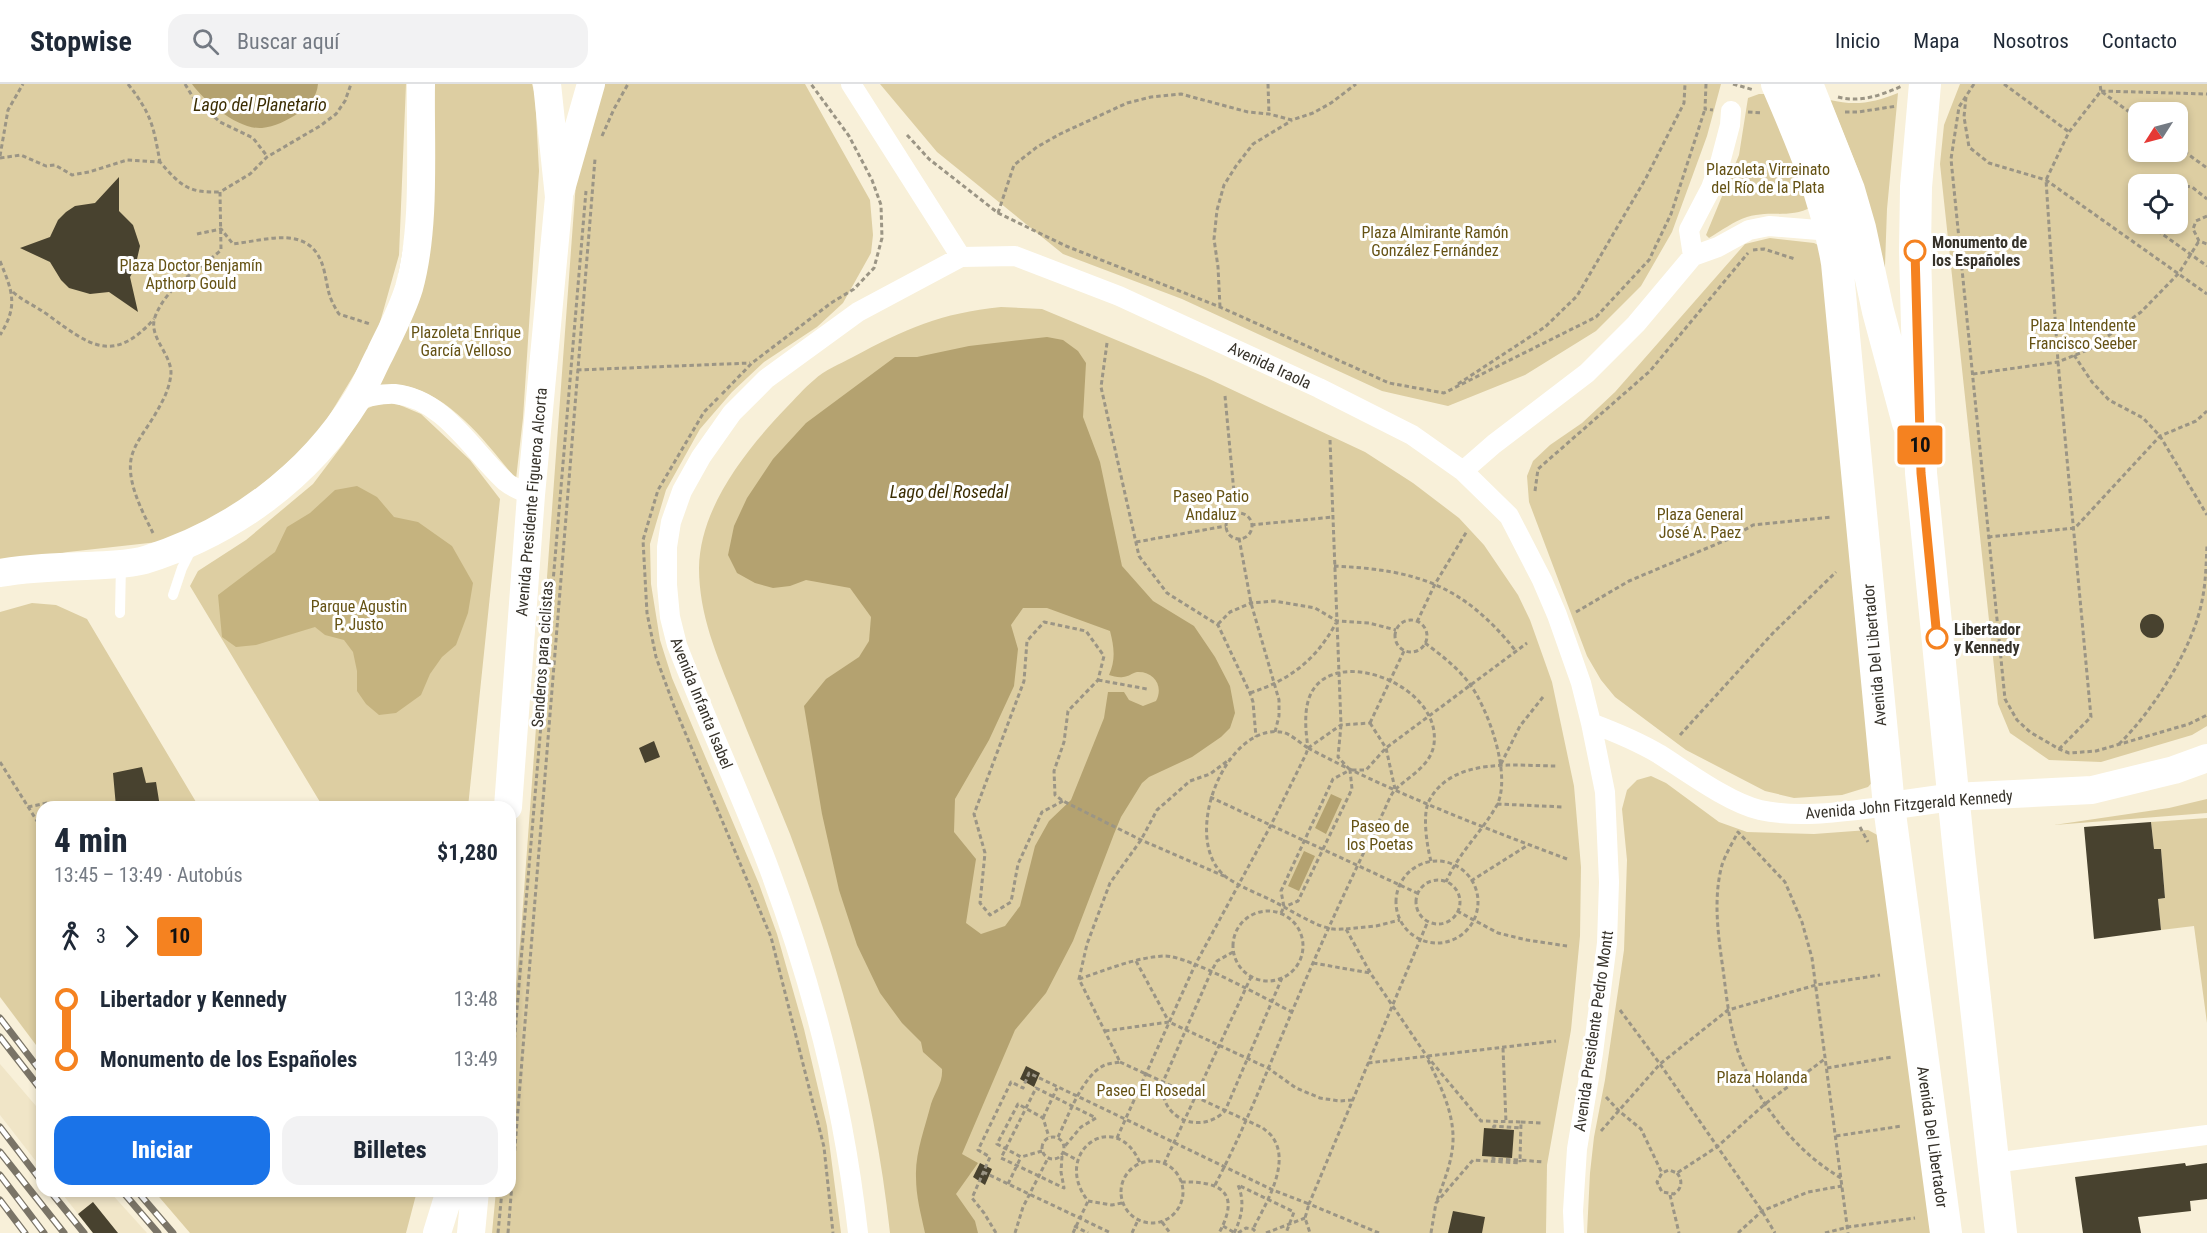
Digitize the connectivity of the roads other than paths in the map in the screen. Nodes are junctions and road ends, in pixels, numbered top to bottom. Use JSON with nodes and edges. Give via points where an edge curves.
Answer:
{"nodes":[{"id":1,"x":421,"y":84,"type":"edge"},
{"id":2,"x":547,"y":84,"type":"edge"},
{"id":3,"x":591,"y":84,"type":"edge"},
{"id":4,"x":851,"y":84,"type":"edge"},
{"id":5,"x":1807,"y":84,"type":"edge"},
{"id":6,"x":1925,"y":84,"type":"edge"},
{"id":7,"x":1767,"y":87,"type":"edge"},
{"id":8,"x":1722,"y":110,"type":"road end"},
{"id":9,"x":559,"y":197,"type":"junction"},
{"id":10,"x":1831,"y":231,"type":"junction"},
{"id":11,"x":1693,"y":256,"type":"junction"},
{"id":12,"x":961,"y":257,"type":"junction"},
{"id":13,"x":358,"y":398,"type":"junction"},
{"id":14,"x":1463,"y":471,"type":"junction"},
{"id":15,"x":1921,"y":473,"type":"junction"},
{"id":16,"x":531,"y":495,"type":"junction"},
{"id":17,"x":196,"y":540,"type":"junction"},
{"id":18,"x":121,"y":564,"type":"junction"},
{"id":19,"x":0,"y":573,"type":"edge"},
{"id":20,"x":173,"y":595,"type":"dead end"},
{"id":21,"x":120,"y":613,"type":"dead end"},
{"id":22,"x":1592,"y":723,"type":"junction"},
{"id":23,"x":2207,"y":758,"type":"edge"},
{"id":24,"x":1953,"y":797,"type":"junction"},
{"id":25,"x":508,"y":801,"type":"edge"},
{"id":26,"x":1889,"y":806,"type":"junction"},
{"id":27,"x":2207,"y":1135,"type":"edge"},
{"id":28,"x":1993,"y":1163,"type":"junction"},
{"id":29,"x":448,"y":1197,"type":"edge"},
{"id":30,"x":474,"y":1197,"type":"edge"},
{"id":31,"x":437,"y":1233,"type":"edge"},
{"id":32,"x":471,"y":1233,"type":"edge"},
{"id":33,"x":858,"y":1233,"type":"edge"},
{"id":34,"x":1574,"y":1233,"type":"edge"},
{"id":35,"x":1946,"y":1233,"type":"edge"},
{"id":36,"x":2001,"y":1233,"type":"edge"}],
"edges":[{"from":1,"to":13,"type":"main road","via":[[420,194],[409,288]]},
{"from":2,"to":9,"type":"main road","name":"Avenida Presidente Figueroa Alcorta"},
{"from":3,"to":9,"type":"main road","name":"Avenida Presidente Figueroa Alcorta"},
{"from":4,"to":12,"type":"street"},
{"from":5,"to":15,"type":"main road","via":[[1849,190]]},
{"from":6,"to":15,"type":"main road","via":[[1915,251]]},
{"from":7,"to":10,"type":"main road","name":"Avenida Del Libertador","via":[[1817,182]]},
{"from":8,"to":11,"type":"street","via":[[1730,125],[1711,188],[1689,230]]},
{"from":9,"to":16,"type":"main road","name":"Avenida Presidente Figueroa Alcorta"},
{"from":10,"to":11,"type":"street","via":[[1769,226],[1749,230]]},
{"from":10,"to":26,"type":"main road","name":"Avenida Del Libertador"},
{"from":11,"to":14,"type":"street","via":[[1636,324],[1587,374]]},
{"from":12,"to":14,"type":"street","name":"Avenida Iraola","via":[[1015,256],[1119,296],[1373,415],[1412,435]]},
{"from":12,"to":33,"type":"street","name":"Avenida Infanta Isabel","via":[[858,312],[766,379],[732,413],[701,457],[682,491],[667,547],[670,617],[677,645],[767,862],[807,978],[834,1085]]},
{"from":13,"to":16,"type":"street","via":[[392,393],[427,404],[508,483]]},
{"from":13,"to":17,"type":"main road","via":[[301,470],[250,511]]},
{"from":14,"to":22,"type":"street","name":"Avenida Presidente Pedro Montt","via":[[1509,516],[1542,580],[1569,646]]},
{"from":15,"to":24,"type":"main road"},
{"from":16,"to":25,"type":"main road","name":"Avenida Presidente Figueroa Alcorta"},
{"from":17,"to":18,"type":"main road"},
{"from":17,"to":20,"type":"lane"},
{"from":18,"to":19,"type":"main road"},
{"from":18,"to":21,"type":"lane"},
{"from":22,"to":26,"type":"street","name":"Avenida John Fitzgerald Kennedy","via":[[1639,744],[1758,810],[1792,814]]},
{"from":22,"to":34,"type":"street","name":"Avenida Presidente Pedro Montt","via":[[1605,792],[1607,943],[1577,1149]]},
{"from":23,"to":24,"type":"main road","name":"Avenida John Fitzgerald Kennedy","via":[[2092,790]]},
{"from":24,"to":26,"type":"main road","name":"Avenida John Fitzgerald Kennedy"},
{"from":24,"to":28,"type":"main road"},
{"from":26,"to":35,"type":"main road","name":"Avenida Del Libertador"},
{"from":27,"to":28,"type":"street"},
{"from":28,"to":36,"type":"main road"},
{"from":29,"to":31,"type":"main road"},
{"from":30,"to":32,"type":"main road"}]}
